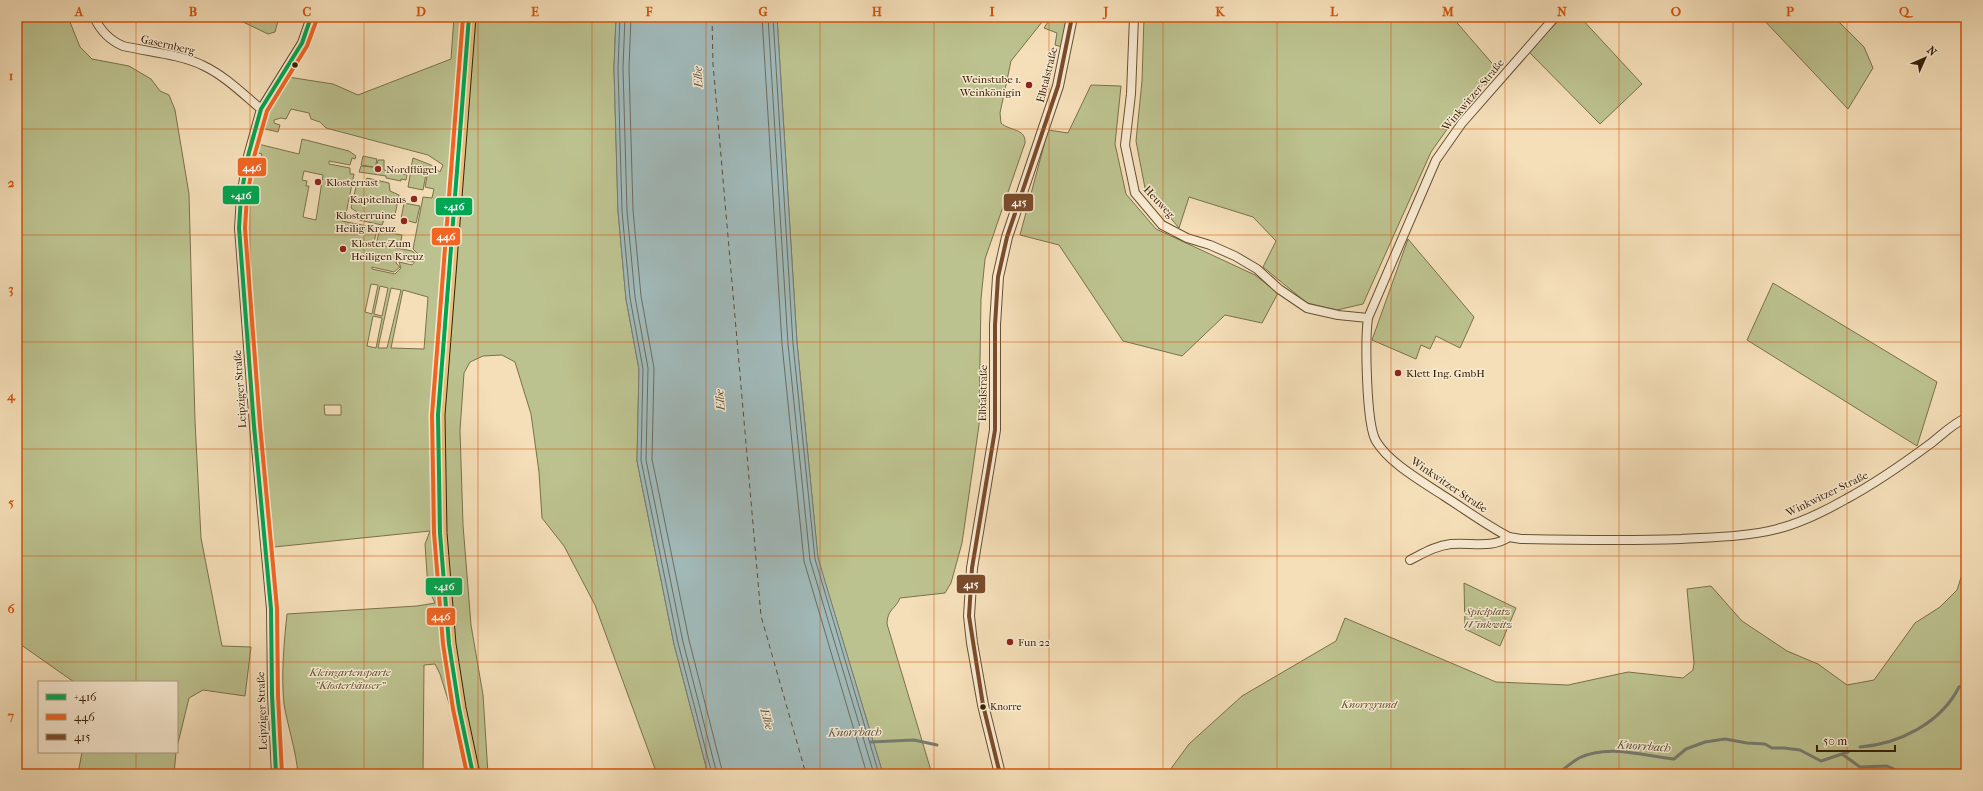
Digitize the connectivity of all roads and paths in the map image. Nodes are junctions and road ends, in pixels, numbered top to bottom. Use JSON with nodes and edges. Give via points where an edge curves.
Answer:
{"nodes":[{"id":1,"x":94,"y":17,"type":"edge"},
{"id":2,"x":311,"y":17,"type":"edge"},
{"id":3,"x":469,"y":17,"type":"edge"},
{"id":4,"x":1072,"y":17,"type":"edge"},
{"id":5,"x":1134,"y":17,"type":"edge"},
{"id":6,"x":1555,"y":17,"type":"edge"},
{"id":7,"x":261,"y":109,"type":"junction"},
{"id":8,"x":1368,"y":318,"type":"junction"},
{"id":9,"x":1966,"y":418,"type":"edge"},
{"id":10,"x":1509,"y":537,"type":"junction"},
{"id":11,"x":1410,"y":560,"type":"dead end"},
{"id":12,"x":276,"y":774,"type":"edge"},
{"id":13,"x":473,"y":774,"type":"edge"},
{"id":14,"x":1000,"y":774,"type":"edge"}],
"edges":[{"from":1,"to":7,"type":"street","name":"Gasernberg","via":[[107,37],[114,42],[203,66],[217,73]]},
{"from":2,"to":7,"type":"street","name":"Leipziger Straße","via":[[302,43]]},
{"from":3,"to":13,"type":"main road","via":[[438,415],[440,533],[449,644]]},
{"from":4,"to":14,"type":"street","name":"Elbtalstraße","via":[[1058,86],[1007,237],[998,277],[995,430],[972,568],[969,616],[983,705]]},
{"from":5,"to":8,"type":"street","name":"Heuweg","via":[[1131,94],[1125,145],[1135,193],[1162,225],[1187,238],[1235,256],[1257,269],[1307,308]]},
{"from":6,"to":8,"type":"street","name":"Winkwitzer Straße","via":[[1462,123],[1436,160]]},
{"from":7,"to":12,"type":"street","name":"Leipziger Straße","via":[[248,156],[239,228],[271,609]]},
{"from":8,"to":10,"type":"street","name":"Winkwitzer Straße","via":[[1365,335],[1371,425],[1376,441],[1412,476]]},
{"from":9,"to":10,"type":"street","name":"Winkwitzer Straße","via":[[1956,422],[1888,475],[1846,499],[1778,529],[1751,535],[1623,541]]},
{"from":10,"to":11,"type":"street","via":[[1497,543],[1434,547]]}]}
